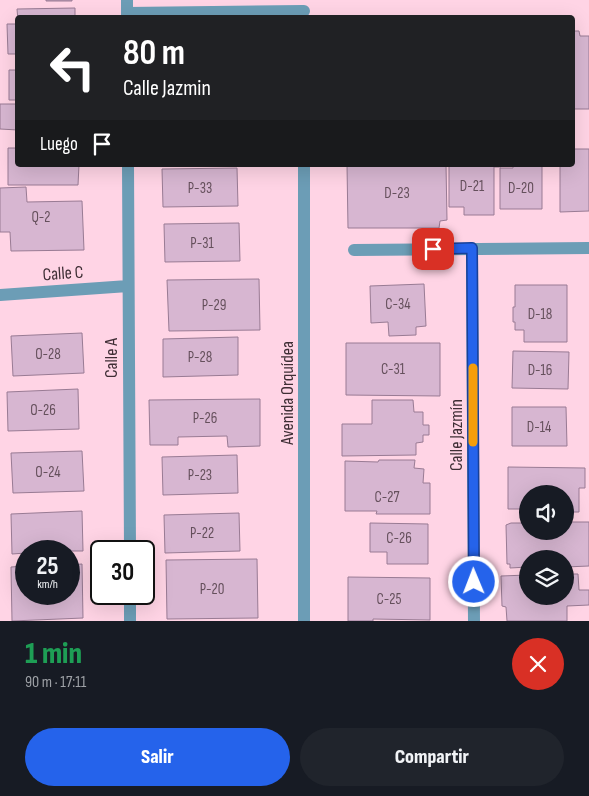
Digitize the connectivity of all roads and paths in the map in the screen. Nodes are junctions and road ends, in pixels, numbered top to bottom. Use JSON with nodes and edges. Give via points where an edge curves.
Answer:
{"nodes":[{"id":1,"x":304,"y":9,"type":"edge"},
{"id":2,"x":127,"y":10,"type":"edge"},
{"id":3,"x":128,"y":167,"type":"edge"},
{"id":4,"x":304,"y":167,"type":"edge"},
{"id":5,"x":472,"y":248,"type":"junction"},
{"id":6,"x":589,"y":248,"type":"edge"},
{"id":7,"x":354,"y":250,"type":"dead end"},
{"id":8,"x":128,"y":286,"type":"junction"},
{"id":9,"x":0,"y":296,"type":"edge"},
{"id":10,"x":130,"y":540,"type":"edge"},
{"id":11,"x":130,"y":605,"type":"edge"},
{"id":12,"x":130,"y":621,"type":"edge"},
{"id":13,"x":304,"y":621,"type":"edge"},
{"id":14,"x":474,"y":621,"type":"edge"}],
"edges":[{"from":1,"to":2,"type":"street"},
{"from":3,"to":8,"type":"street","name":"Calle A"},
{"from":4,"to":13,"type":"street","name":"Avenida Orquídea"},
{"from":5,"to":6,"type":"street"},
{"from":5,"to":7,"type":"street"},
{"from":5,"to":14,"type":"street","name":"Calle Jazmín"},
{"from":8,"to":9,"type":"street","name":"Calle C"},
{"from":8,"to":10,"type":"street","name":"Calle A"},
{"from":11,"to":12,"type":"street"}]}
